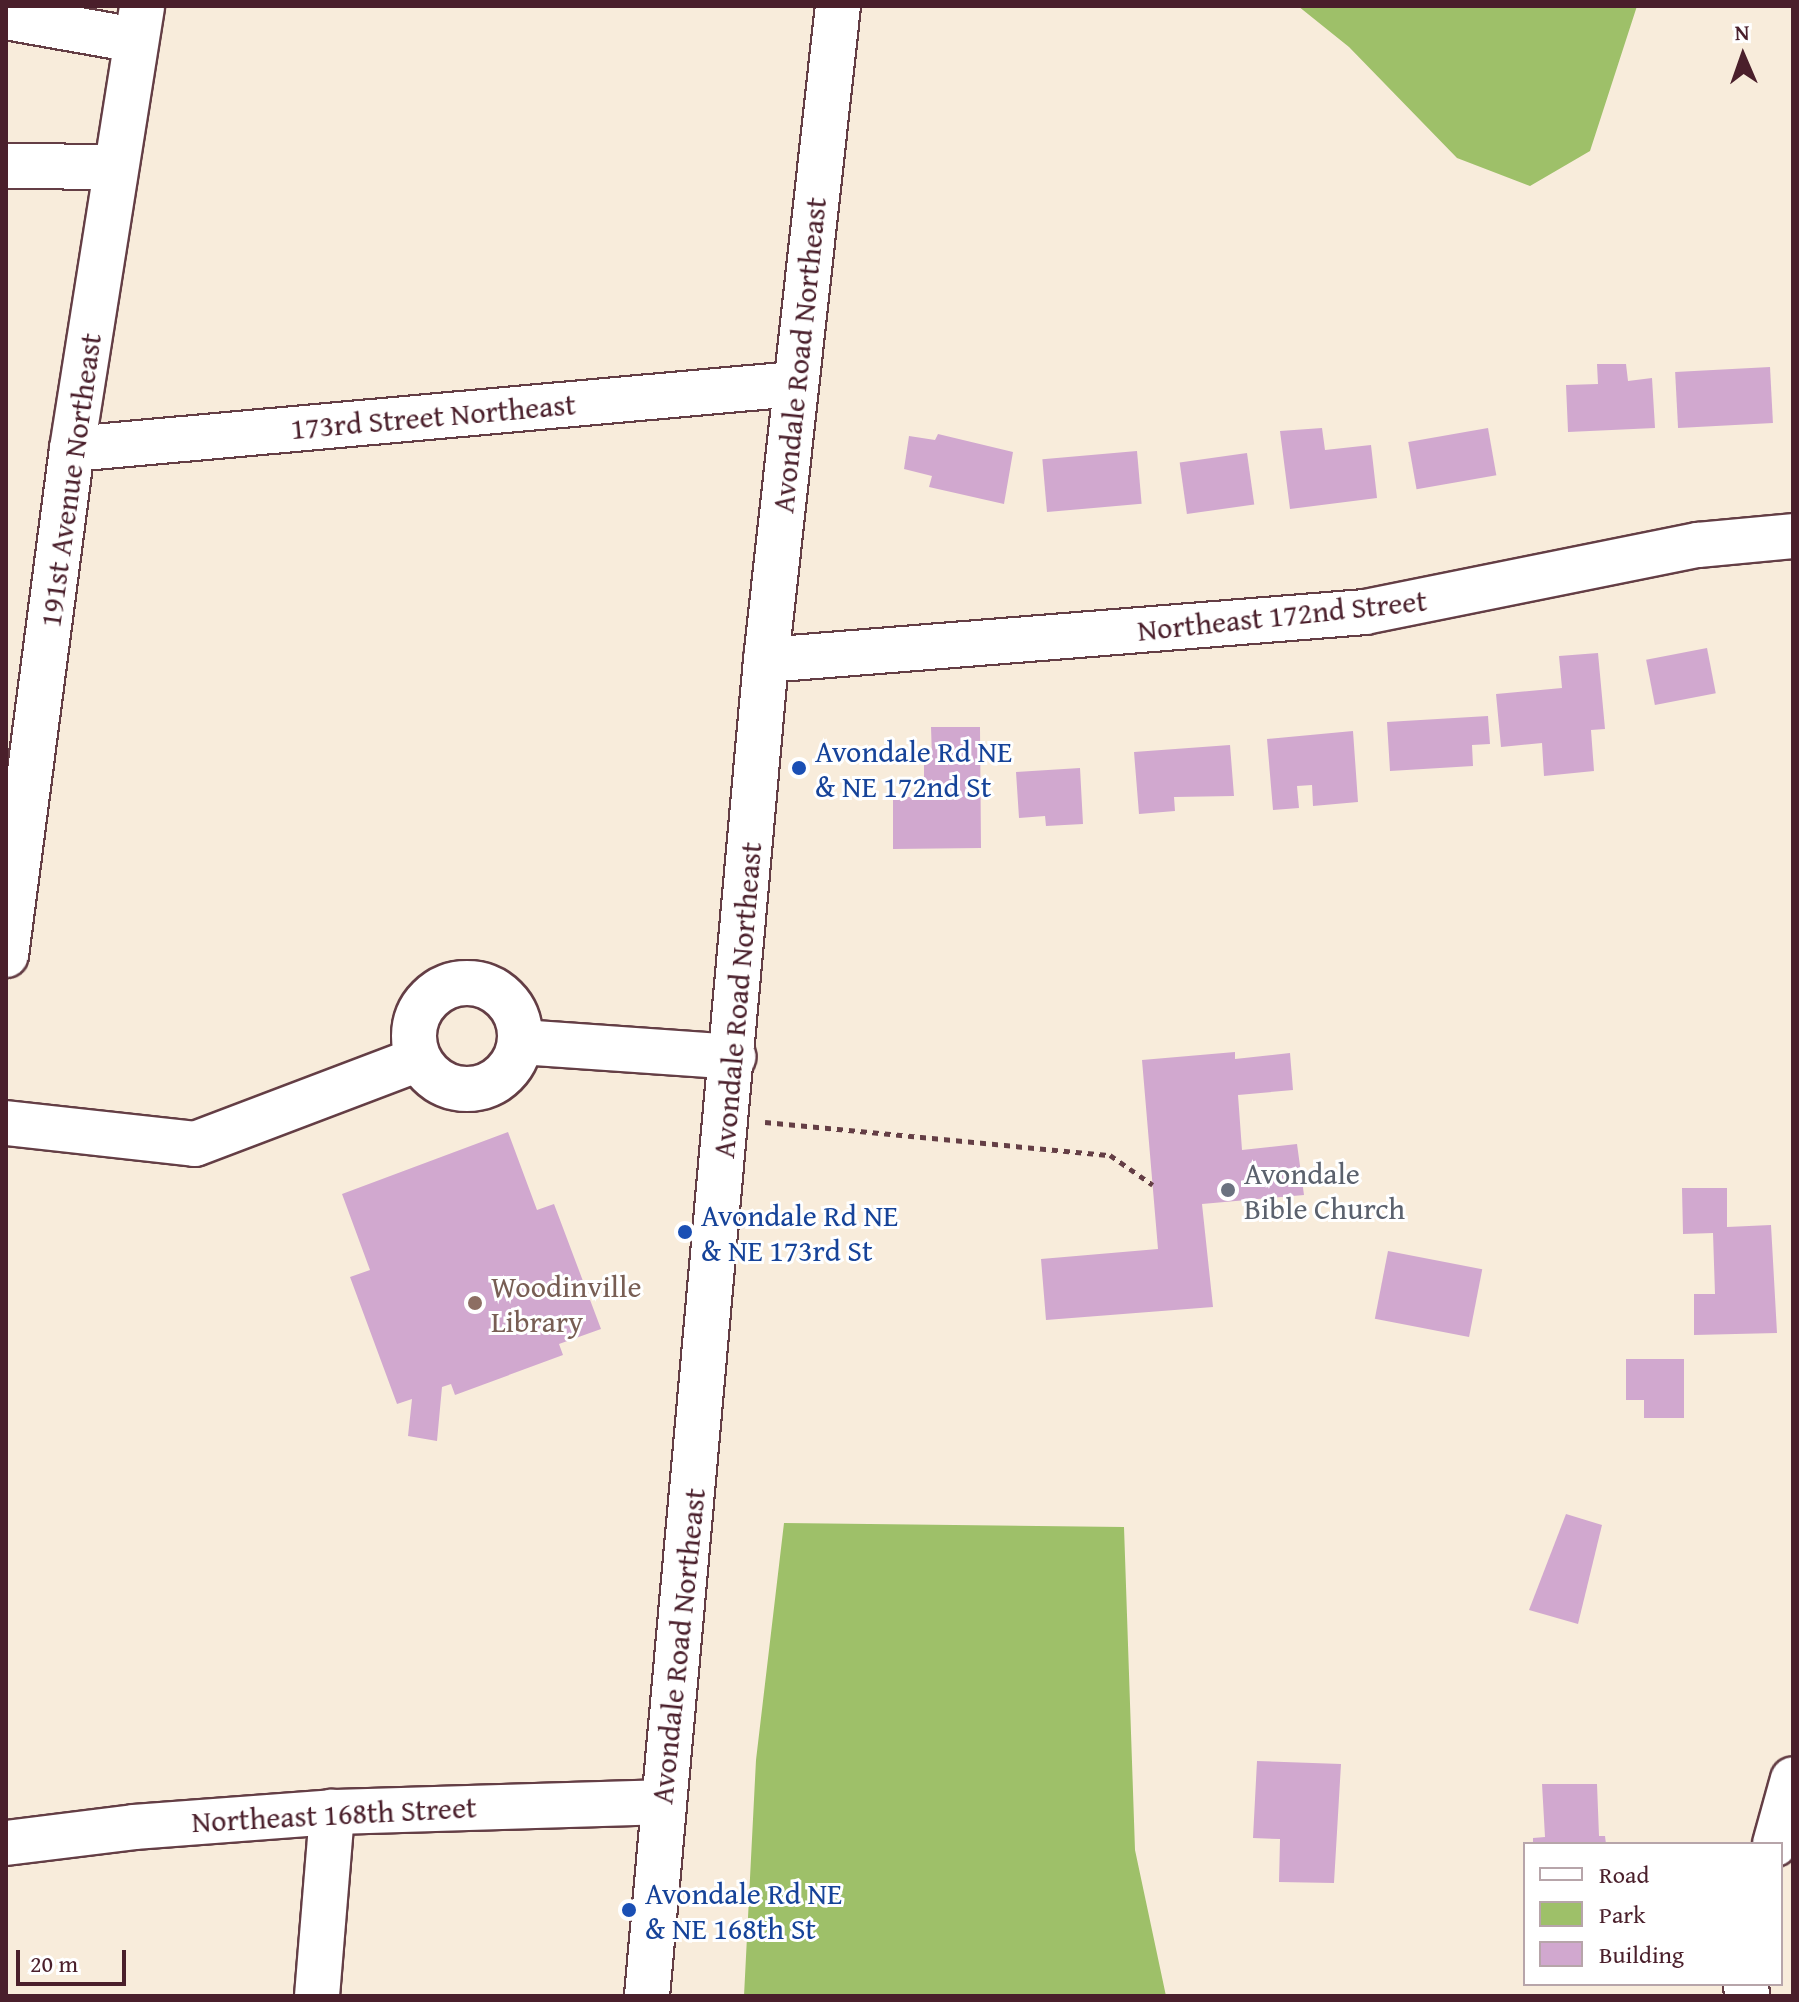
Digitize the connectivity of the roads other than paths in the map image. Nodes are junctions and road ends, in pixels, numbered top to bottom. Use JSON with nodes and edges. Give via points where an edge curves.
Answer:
{"nodes":[{"id":1,"x":838,"y":6,"type":"edge"},
{"id":2,"x":6,"y":17,"type":"edge"},
{"id":3,"x":138,"y":23,"type":"edge"},
{"id":4,"x":6,"y":166,"type":"edge"},
{"id":5,"x":115,"y":167,"type":"junction"},
{"id":6,"x":795,"y":384,"type":"junction"},
{"id":7,"x":72,"y":449,"type":"junction"},
{"id":8,"x":1793,"y":536,"type":"edge"},
{"id":9,"x":766,"y":660,"type":"junction"},
{"id":10,"x":6,"y":955,"type":"edge"},
{"id":11,"x":521,"y":1042,"type":"junction"},
{"id":12,"x":733,"y":1057,"type":"junction"},
{"id":13,"x":416,"y":1060,"type":"junction"},
{"id":14,"x":6,"y":1123,"type":"edge"},
{"id":15,"x":1793,"y":1779,"type":"edge"},
{"id":16,"x":663,"y":1802,"type":"junction"},
{"id":17,"x":332,"y":1812,"type":"junction"},
{"id":18,"x":1776,"y":1842,"type":"edge"},
{"id":19,"x":6,"y":1843,"type":"edge"},
{"id":20,"x":317,"y":1996,"type":"edge"},
{"id":21,"x":647,"y":1996,"type":"edge"}],
"edges":[{"from":1,"to":6,"type":"street","name":"Avondale Road Northeast"},
{"from":2,"to":3,"type":"street"},
{"from":3,"to":5,"type":"street","name":"191st Avenue Northeast"},
{"from":4,"to":5,"type":"street"},
{"from":5,"to":7,"type":"street","name":"191st Avenue Northeast"},
{"from":6,"to":7,"type":"street","name":"173rd Street Northeast"},
{"from":6,"to":9,"type":"street","name":"Avondale Road Northeast"},
{"from":7,"to":10,"type":"street","name":"191st Avenue Northeast"},
{"from":8,"to":9,"type":"street","name":"Northeast 172nd Street","via":[[1698,545],[1365,612]]},
{"from":9,"to":12,"type":"street","name":"Avondale Road Northeast"},
{"from":11,"to":12,"type":"street"},
{"from":11,"to":13,"type":"street","via":[[512,1066],[482,1087],[455,1087]]},
{"from":11,"to":13,"type":"street","via":[[515,1014],[497,991],[454,983],[423,1008],[416,1022]]},
{"from":12,"to":16,"type":"street","name":"Avondale Road Northeast"},
{"from":13,"to":14,"type":"street","via":[[195,1144]]},
{"from":15,"to":18,"type":"street"},
{"from":16,"to":17,"type":"street","name":"Northeast 168th Street"},
{"from":16,"to":21,"type":"street","name":"Avondale Road Northeast"},
{"from":17,"to":19,"type":"street","name":"Northeast 168th Street"},
{"from":17,"to":20,"type":"street"}]}
